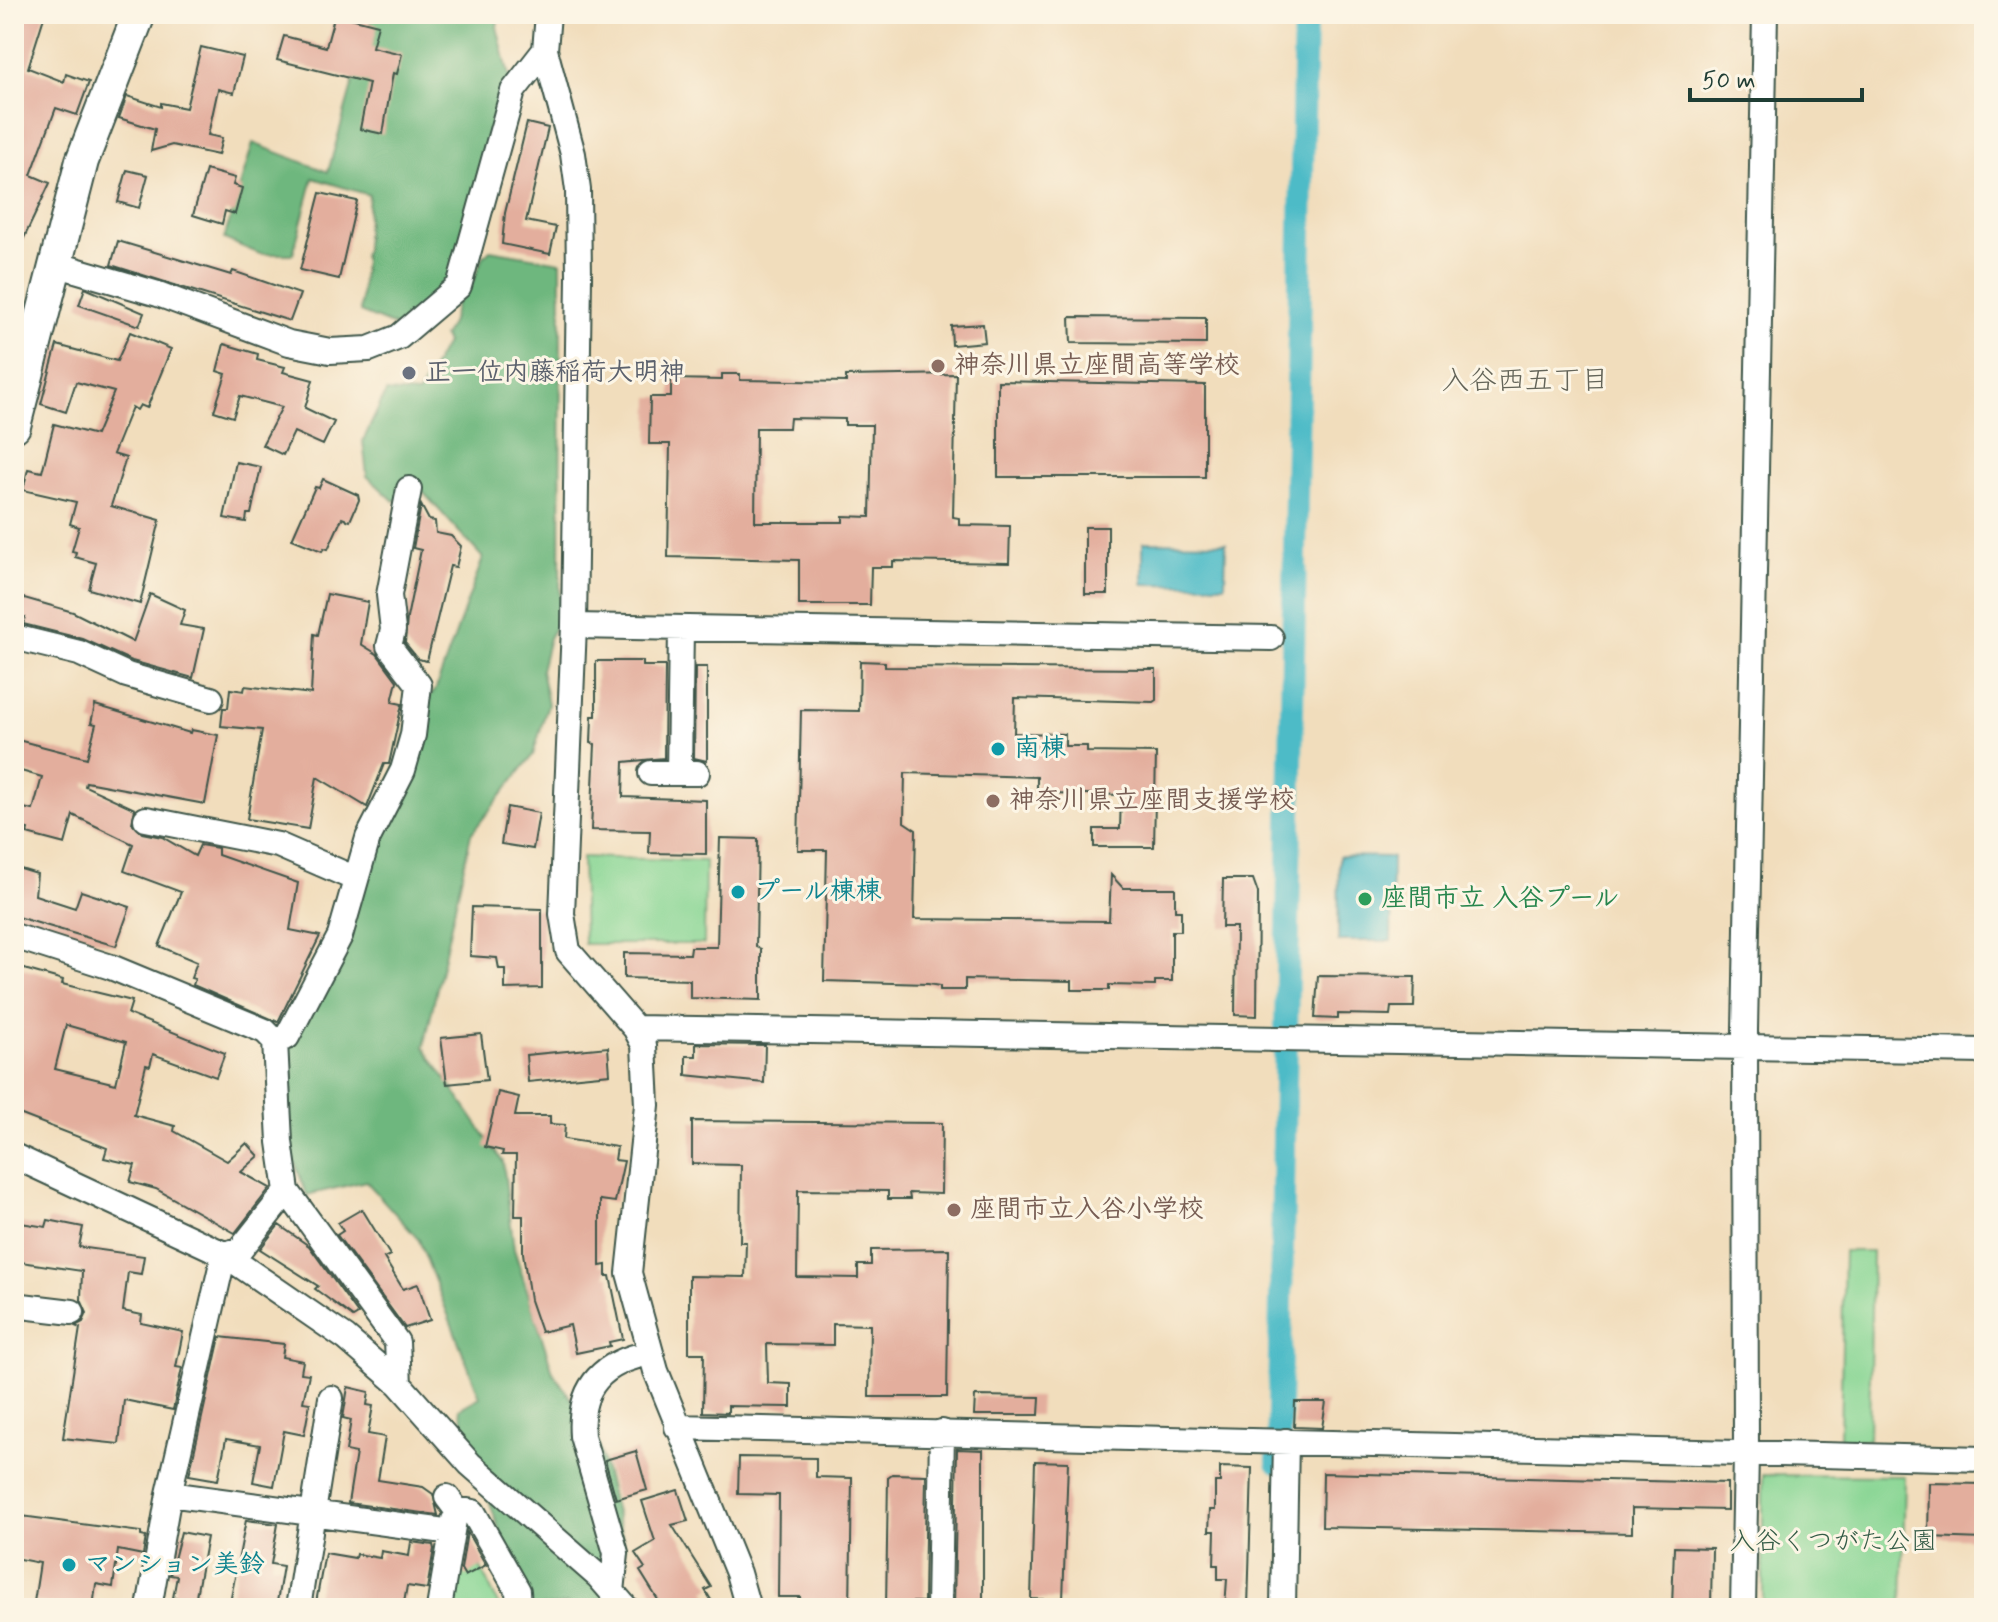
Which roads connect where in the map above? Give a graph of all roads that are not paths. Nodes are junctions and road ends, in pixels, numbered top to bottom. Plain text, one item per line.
1 (139, 14) edge
2 (548, 14) edge
3 (1765, 14) edge
4 (545, 50) junction
5 (55, 264) junction
6 (14, 426) edge
7 (409, 489) dead end
8 (574, 626) junction
9 (681, 628) junction
10 (14, 637) edge
11 (1271, 638) dead end
12 (211, 699) dead end
13 (651, 773) dead end
14 (146, 819) dead end
15 (356, 879) junction
16 (14, 936) edge
17 (635, 1028) junction
18 (275, 1041) junction
19 (1745, 1047) junction
20 (1984, 1051) edge
21 (14, 1156) edge
22 (287, 1191) junction
23 (224, 1254) junction
24 (14, 1305) edge
25 (72, 1312) dead end
26 (650, 1353) junction
27 (399, 1384) junction
28 (331, 1398) dead end
29 (677, 1427) junction
30 (942, 1432) junction
31 (1277, 1440) junction
32 (1746, 1454) junction
33 (1984, 1459) edge
34 (169, 1494) junction
35 (452, 1513) junction
36 (314, 1515) junction
37 (619, 1600) edge
38 (149, 1608) edge
39 (298, 1608) edge
40 (439, 1608) edge
41 (519, 1608) edge
42 (748, 1608) edge
43 (939, 1608) edge
44 (1283, 1608) edge
45 (1743, 1608) edge

1 - 5 main road
2 - 4 street
3 - 19 street
4 - 5 street
4 - 8 street
5 - 6 main road
7 - 15 street
8 - 9 street
8 - 17 street
9 - 11 street
9 - 13 street
10 - 12 street
14 - 15 street
15 - 18 street
16 - 18 street
17 - 19 street
17 - 26 street
18 - 22 street
19 - 20 street
19 - 32 street
21 - 23 street
22 - 23 street
22 - 27 street
23 - 27 street
23 - 34 street
24 - 25 street
26 - 29 street
26 - 37 street
27 - 37 street
28 - 36 street
29 - 30 street
29 - 42 street
30 - 31 street
30 - 43 street
31 - 32 street
31 - 44 street
32 - 33 street
32 - 45 street
34 - 36 street
34 - 38 street
35 - 36 street
35 - 40 street
35 - 41 street
36 - 39 street

